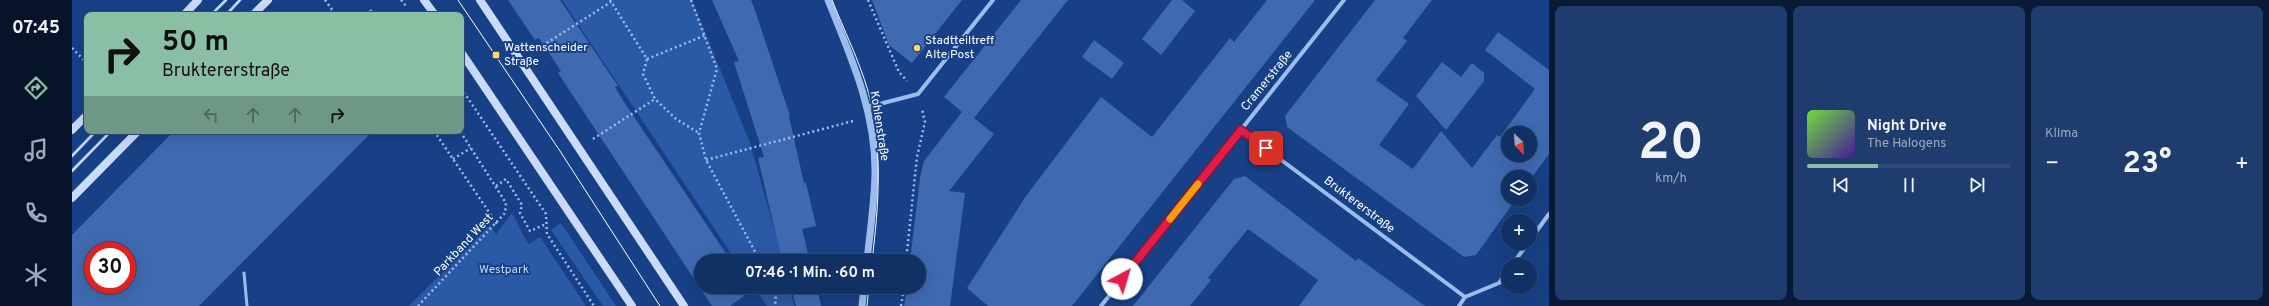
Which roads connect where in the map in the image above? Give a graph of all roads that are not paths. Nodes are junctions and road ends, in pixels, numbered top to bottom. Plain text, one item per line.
1 (198, 0) edge
2 (226, 0) edge
3 (240, 0) edge
4 (268, 0) edge
5 (424, 0) edge
6 (480, 0) edge
7 (828, 0) edge
8 (993, 0) edge
9 (1344, 0) edge
10 (187, 12) edge
11 (214, 12) edge
12 (229, 12) edge
13 (256, 12) edge
14 (433, 12) edge
15 (464, 56) edge
16 (868, 107) junction
17 (84, 118) edge
18 (72, 130) edge
19 (1241, 130) junction
20 (93, 134) edge
21 (109, 134) edge
22 (135, 134) edge
23 (72, 156) edge
24 (72, 171) edge
25 (72, 198) edge
26 (1549, 214) edge
27 (1537, 230) edge
28 (867, 254) edge
29 (244, 273) dead end
30 (1501, 280) edge
31 (863, 294) edge
32 (1465, 297) junction
33 (247, 306) edge
34 (632, 306) edge
35 (684, 306) edge
36 (862, 306) edge
37 (1101, 306) edge
38 (1459, 306) edge

1 - 10 main road
2 - 11 lane
3 - 12 lane
4 - 13 main road
5 - 14 main road
6 - 35 main road
7 - 16 street, Kohlenstraße
8 - 16 street
9 - 19 street, Cramerstraße
15 - 34 main road
16 - 28 street, Kohlenstraße
17 - 18 main road
19 - 32 street, Bruktererstraße
19 - 37 street, Cramerstraße
20 - 23 lane
21 - 24 lane
22 - 25 main road
26 - 27 street
29 - 33 lane
30 - 32 street
31 - 36 street
32 - 38 street

